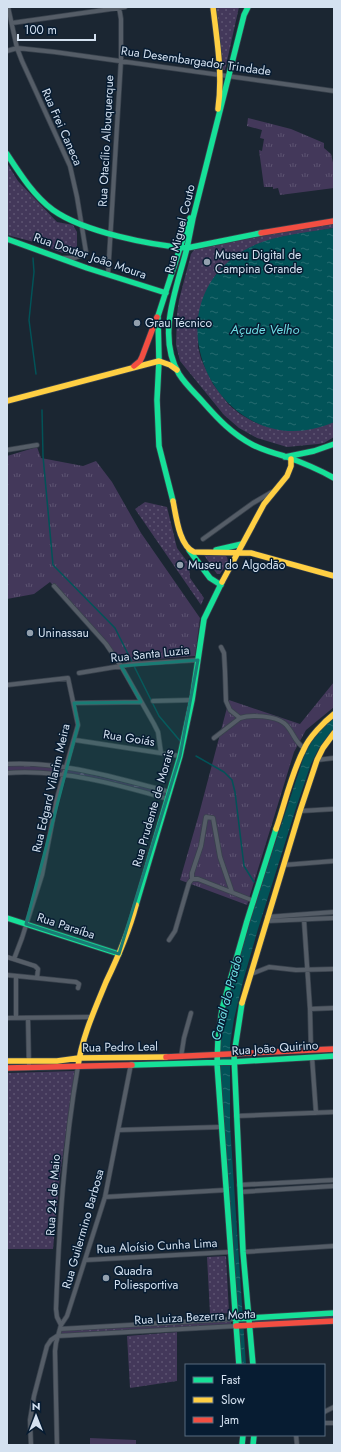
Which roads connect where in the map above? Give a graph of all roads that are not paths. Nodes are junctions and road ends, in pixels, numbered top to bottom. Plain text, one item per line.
1 (8, 7) edge
2 (119, 7) edge
3 (125, 7) edge
4 (213, 7) edge
5 (248, 7) edge
6 (12, 23) junction
7 (17, 48) junction
8 (7, 51) edge
9 (121, 60) junction
10 (220, 75) junction
11 (228, 77) junction
12 (334, 91) edge
13 (7, 154) edge
14 (334, 221) edge
15 (82, 224) junction
16 (111, 234) junction
17 (7, 239) edge
18 (180, 248) junction
19 (187, 248) junction
20 (58, 257) junction
21 (108, 274) junction
22 (166, 293) junction
23 (158, 316) junction
24 (159, 361) junction
25 (132, 367) junction
26 (178, 371) junction
27 (7, 401) edge
28 (37, 444) dead end
29 (334, 444) edge
30 (7, 450) edge
31 (285, 457) junction
32 (291, 459) junction
33 (334, 478) edge
34 (273, 492) junction
35 (203, 539) dead end
36 (242, 544) junction
37 (189, 550) junction
38 (209, 552) junction
39 (237, 553) junction
40 (334, 576) edge
41 (221, 585) junction
42 (54, 586) dead end
43 (222, 647) dead end
44 (198, 660) junction
45 (120, 666) junction
46 (79, 673) dead end
47 (7, 685) edge
48 (192, 700) junction
49 (153, 701) dead end
50 (141, 702) junction
51 (74, 703) junction
52 (334, 714) edge
53 (240, 718) junction
54 (334, 733) edge
55 (214, 738) dead end
56 (75, 740) junction
57 (304, 748) junction
58 (161, 753) junction
59 (180, 756) junction
60 (334, 758) edge
61 (317, 760) junction
62 (7, 764) edge
63 (67, 767) junction
64 (7, 773) edge
65 (64, 775) junction
66 (170, 792) junction
67 (168, 799) junction
68 (334, 809) edge
69 (300, 811) junction
70 (334, 861) edge
71 (284, 865) junction
72 (192, 880) junction
73 (232, 892) junction
74 (254, 901) junction
75 (334, 912) edge
76 (7, 918) edge
77 (334, 918) edge
78 (267, 919) junction
79 (304, 920) junction
80 (26, 924) junction
81 (169, 940) dead end
82 (119, 954) junction
83 (7, 957) edge
84 (14, 959) junction
85 (334, 969) edge
86 (307, 970) junction
87 (251, 974) junction
88 (7, 975) edge
89 (16, 977) junction
90 (37, 978) junction
91 (78, 988) dead end
92 (334, 1008) edge
93 (310, 1009) junction
94 (191, 1013) dead end
95 (91, 1017) junction
96 (7, 1018) edge
97 (16, 1018) junction
98 (28, 1018) junction
99 (334, 1049) edge
100 (311, 1050) junction
101 (232, 1055) junction
102 (218, 1056) junction
103 (334, 1056) edge
104 (181, 1057) junction
105 (312, 1057) junction
106 (79, 1058) junction
107 (7, 1061) edge
108 (29, 1061) junction
109 (233, 1062) junction
110 (218, 1063) junction
111 (131, 1064) junction
112 (78, 1066) junction
113 (7, 1068) edge
114 (29, 1068) junction
115 (316, 1112) junction
116 (334, 1112) edge
117 (236, 1116) junction
118 (221, 1127) junction
119 (119, 1130) junction
120 (334, 1180) edge
121 (301, 1182) junction
122 (239, 1185) junction
123 (334, 1186) edge
124 (301, 1188) junction
125 (226, 1190) junction
126 (240, 1192) junction
127 (105, 1197) junction
128 (334, 1246) edge
129 (230, 1252) junction
130 (243, 1252) junction
131 (86, 1260) junction
132 (334, 1313) edge
133 (246, 1318) junction
134 (236, 1319) junction
135 (334, 1321) edge
136 (116, 1325) junction
137 (236, 1326) junction
138 (247, 1326) junction
139 (60, 1327) junction
140 (116, 1332) junction
141 (58, 1336) junction
142 (238, 1364) edge
143 (253, 1364) edge
144 (334, 1407) edge
145 (325, 1412) edge
146 (31, 1445) edge
147 (58, 1445) edge

1 - 6 street, Rua Frei Caneca
2 - 3 street
2 - 6 street
2 - 9 street, Rua Otacílio Albuquerque
4 - 10 main road, Rua Miguel Couto
5 - 11 main road, Rua Miguel Couto
6 - 7 street, Rua Frei Caneca
7 - 8 street, Rua Desembargador Trindade
7 - 9 street, Rua Desembargador Trindade
7 - 15 street, Rua Frei Caneca
9 - 10 street, Rua Desembargador Trindade
9 - 16 street, Rua Otacílio Albuquerque
10 - 11 street, Rua Desembargador Trindade
10 - 18 main road, Rua Miguel Couto
11 - 12 street, Rua Desembargador Trindade
11 - 19 main road, Rua Miguel Couto
13 - 15 main road
14 - 19 main road
15 - 16 main road
15 - 20 street, Rua Frei Caneca
16 - 18 main road
16 - 21 street, Rua Otacílio Albuquerque
17 - 20 main road, Rua Doutor João Moura
18 - 19 main road
18 - 22 main road, Rua Miguel Couto
19 - 26 main road, Rua Miguel Couto
20 - 21 main road, Rua Doutor João Moura
21 - 22 main road, Rua Doutor João Moura
22 - 23 main road, Rua Miguel Couto
23 - 24 main road, Rua Miguel Couto
23 - 25 main road
24 - 25 main road
24 - 26 main road
24 - 37 main road, Rua Miguel Couto
25 - 27 main road
26 - 31 main road, Rua Miguel Couto
28 - 30 street
29 - 31 main road
31 - 32 main road, Rua Miguel Couto
32 - 33 main road, Rua Miguel Couto
32 - 34 main road, Rua Prudente de Morais
34 - 35 street
34 - 36 main road, Rua Prudente de Morais
36 - 38 main road
36 - 39 main road, Rua Prudente de Morais
37 - 38 main road
37 - 41 main road, Rua Miguel Couto
38 - 39 main road
39 - 40 main road
39 - 41 main road, Rua Prudente de Morais
41 - 44 main road, Rua Prudente de Morais
42 - 45 street
43 - 53 street
44 - 45 street, Rua Santa Luzia
44 - 48 main road, Rua Prudente de Morais
45 - 46 street, Rua Santa Luzia
45 - 50 street
47 - 51 street, Rua Edgard Vilarim Meira
48 - 49 street
48 - 59 main road, Rua Prudente de Morais
50 - 51 street
50 - 58 street
51 - 56 street, Rua Edgard Vilarim Meira
52 - 57 main road
53 - 55 street
53 - 57 street
54 - 61 main road
56 - 58 street, Rua Goiás
56 - 63 street, Rua Edgard Vilarim Meira
57 - 74 main road
58 - 59 street, Rua Goiás
59 - 66 main road, Rua Prudente de Morais
60 - 61 street
61 - 69 main road
62 - 63 street
63 - 65 street, Rua Edgard Vilarim Meira
63 - 66 street
64 - 65 street
65 - 67 street
65 - 80 street, Rua Edgard Vilarim Meira
66 - 67 main road, Rua Prudente de Morais
67 - 82 main road, Rua Prudente de Morais
68 - 69 street
69 - 71 main road
70 - 71 street
71 - 78 main road
72 - 73 street
72 - 73 street
72 - 81 street
73 - 74 street
74 - 102 main road
75 - 78 street
76 - 80 main road, Rua Paraíba
77 - 79 street
78 - 79 street
78 - 87 main road
79 - 86 street
80 - 82 main road, Rua Paraíba
80 - 84 street, Rua Edgard Vilarim Meira
82 - 95 main road, Rua Prudente de Morais
83 - 84 street
84 - 90 street
85 - 86 street
86 - 87 street
86 - 93 street
87 - 101 main road
88 - 89 street
89 - 90 street
89 - 97 street
90 - 91 street
92 - 93 street
93 - 100 street
94 - 104 street
95 - 98 street
95 - 106 main road, Rua Prudente de Morais
96 - 97 street
97 - 98 street
98 - 108 street
99 - 100 main road, Rua João Quirino
100 - 101 main road, Rua João Quirino
101 - 102 main road, Rua Pedro Leal
101 - 109 main road
102 - 104 main road, Rua Pedro Leal
102 - 110 main road
103 - 105 main road, Rua João Quirino
104 - 106 main road, Rua Pedro Leal
105 - 109 main road, Rua João Quirino
105 - 115 street
106 - 108 main road, Rua Pedro Leal
106 - 112 main road, Rua Prudente de Morais
107 - 108 main road, Rua Pedro Leal
108 - 114 street
109 - 110 main road, Rua João Quirino
109 - 117 main road
110 - 111 main road, Rua Pedro Leal
110 - 118 main road
111 - 112 main road, Rua Pedro Leal
111 - 119 street, Rua Guilermino Barbosa
112 - 114 main road, Rua Pedro Leal
112 - 139 street, Rua 24 de Maio
113 - 114 main road, Rua Pedro Leal
115 - 116 street
115 - 117 street
117 - 122 main road
118 - 119 street
118 - 125 main road
119 - 127 street, Rua Guilermino Barbosa
120 - 121 street
121 - 122 street
121 - 124 street
122 - 126 main road
123 - 124 street
124 - 126 street
125 - 127 street
125 - 129 main road
126 - 130 main road
127 - 131 street, Rua Guilermino Barbosa
128 - 130 street
129 - 131 street, Rua Aloísio Cunha Lima
129 - 134 main road
130 - 133 main road
131 - 139 street, Rua Guilermino Barbosa
132 - 133 main road, Rua Luiza Bezerra Motta
133 - 134 main road, Rua Luiza Bezerra Motta
133 - 138 main road
134 - 136 street, Rua Luiza Bezerra Motta
134 - 137 main road
135 - 138 main road, Rua Luiza Bezerra Motta
136 - 139 street, Rua Luiza Bezerra Motta
136 - 140 street
137 - 138 main road, Rua Luiza Bezerra Motta
137 - 140 street, Rua Luiza Bezerra Motta
137 - 142 main road
138 - 143 main road
139 - 141 street, Rua Guilermino Barbosa
140 - 141 street, Rua Luiza Bezerra Motta
141 - 146 street
141 - 147 street
144 - 145 street

